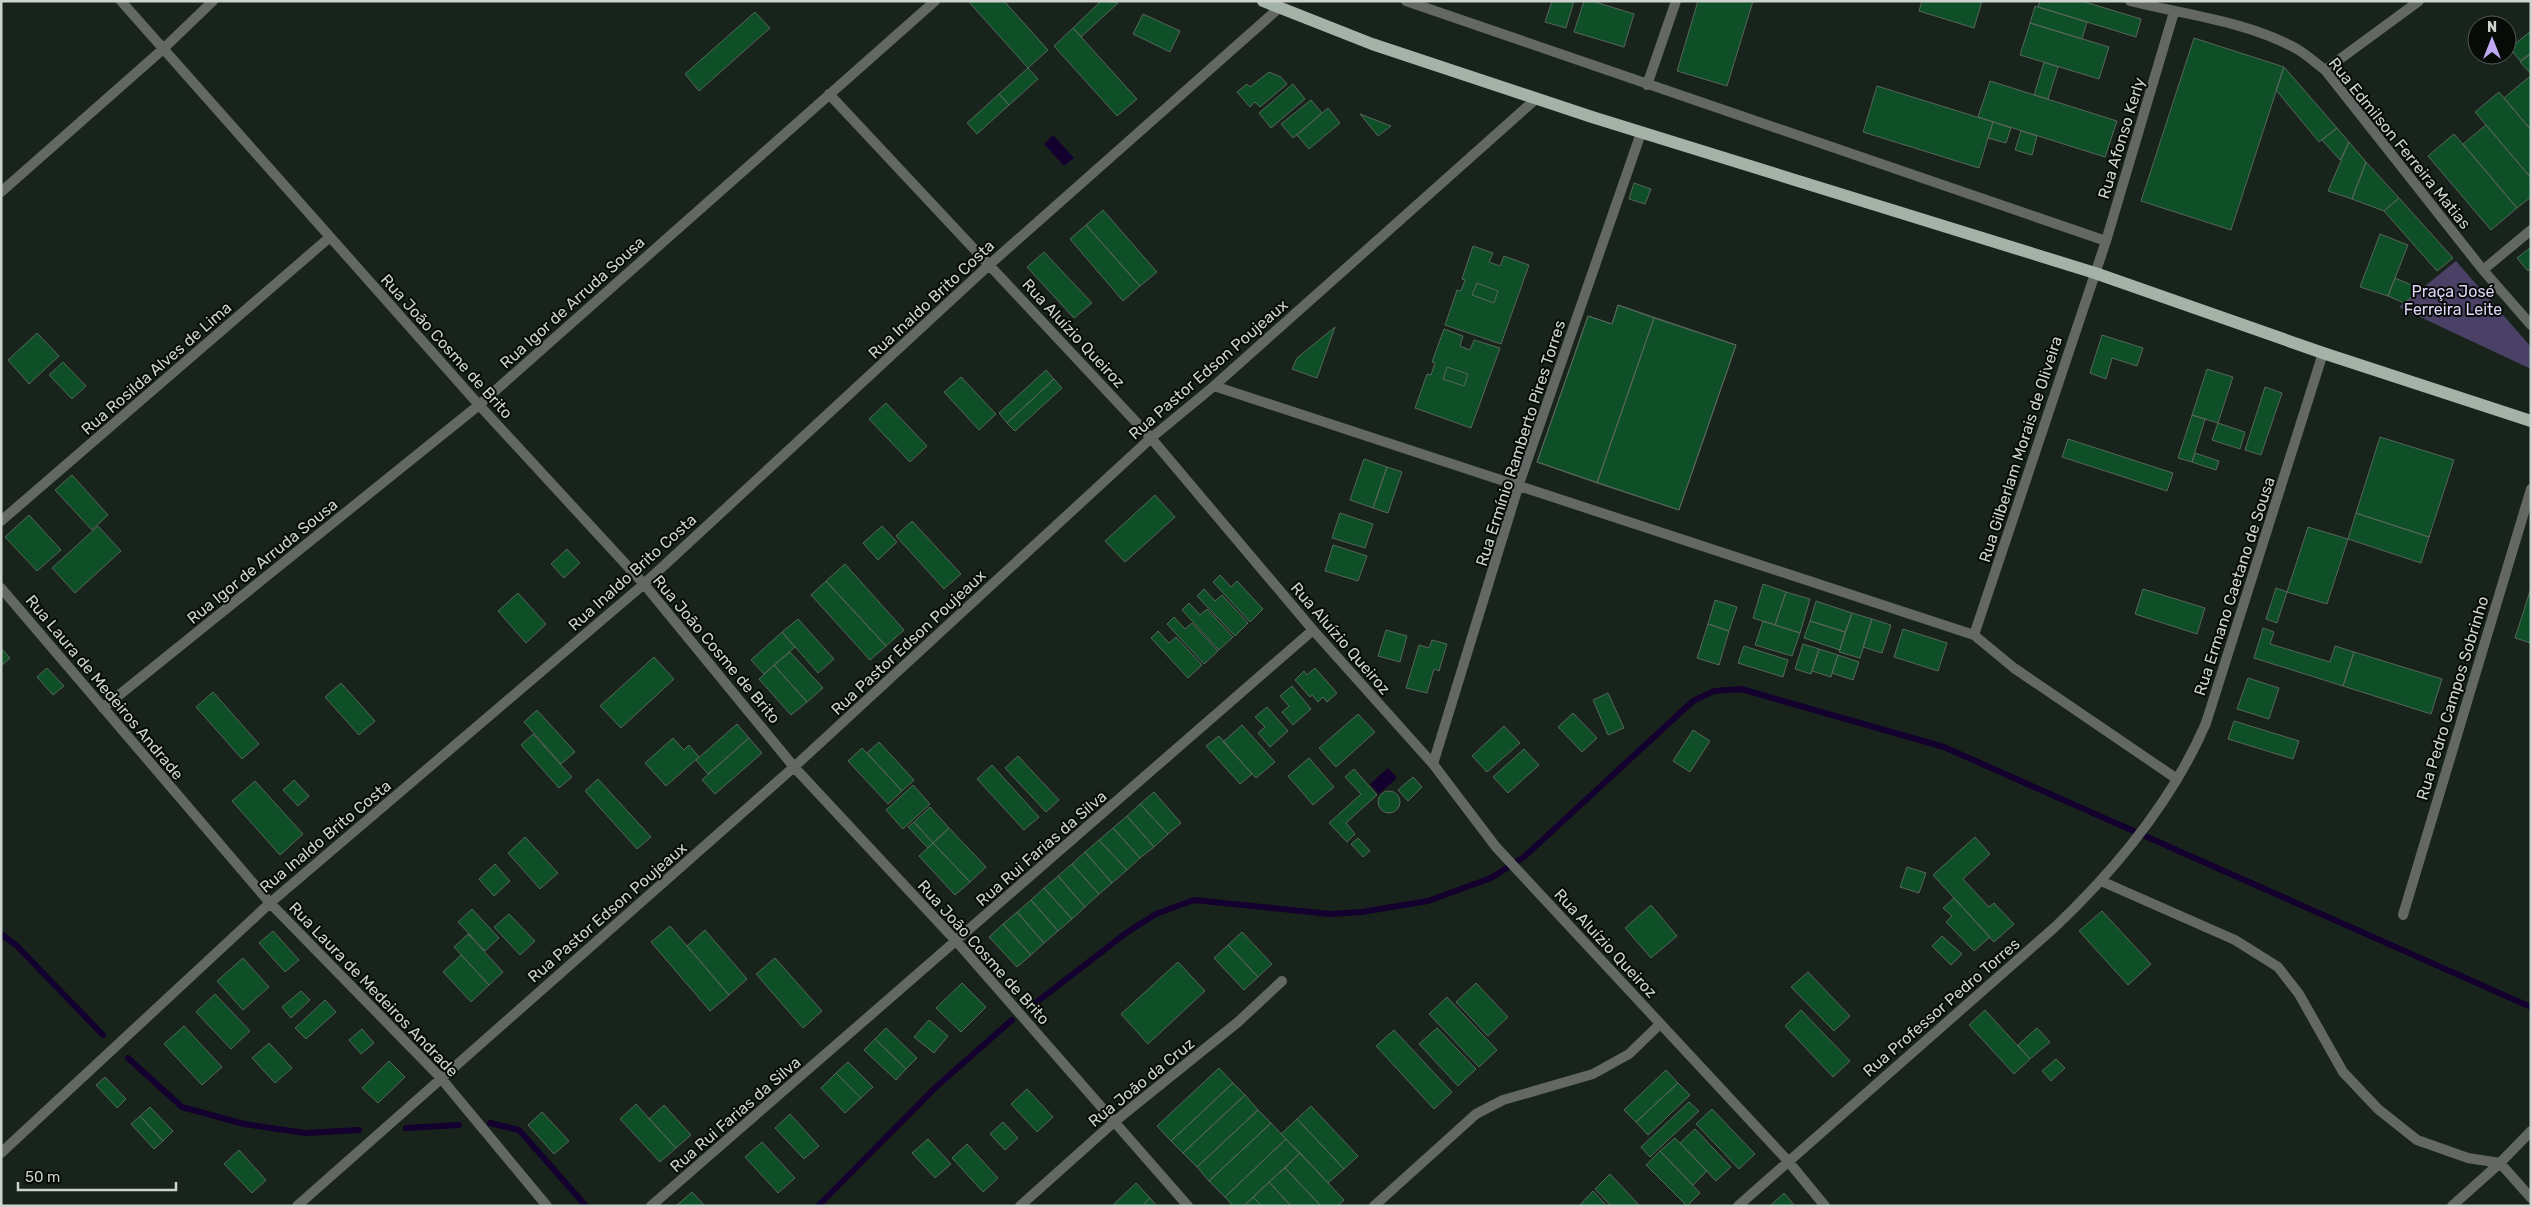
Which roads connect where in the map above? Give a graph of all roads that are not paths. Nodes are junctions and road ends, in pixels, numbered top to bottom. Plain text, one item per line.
1 (121, 1) edge
2 (213, 1) edge
3 (936, 1) edge
4 (1263, 1) edge
5 (1406, 1) edge
6 (1676, 1) edge
7 (2130, 1) edge
8 (2419, 1) edge
9 (1279, 8) junction
10 (2174, 12) junction
11 (162, 50) junction
12 (2325, 70) junction
13 (1647, 85) junction
14 (829, 94) junction
15 (1537, 98) junction
16 (1641, 133) junction
17 (1, 192) edge
18 (2531, 230) edge
19 (330, 236) junction
20 (2106, 241) junction
21 (989, 265) junction
22 (2483, 270) junction
23 (2095, 273) junction
24 (2531, 325) edge
25 (2323, 353) junction
26 (1214, 386) junction
27 (479, 405) junction
28 (2531, 421) edge
29 (1151, 438) junction
30 (1519, 484) junction
31 (2531, 489) edge
32 (1, 521) edge
33 (644, 584) junction
34 (1, 588) edge
35 (1313, 630) junction
36 (1974, 635) junction
37 (102, 708) junction
38 (1432, 764) junction
39 (794, 767) junction
40 (2177, 780) junction
41 (2151, 818) joint
42 (2101, 881) junction
43 (270, 903) junction
44 (2403, 915) dead end
45 (957, 942) junction
46 (1282, 981) dead end
47 (1660, 1024) junction
48 (440, 1077) junction
49 (1114, 1122) junction
50 (2531, 1131) edge
51 (1, 1153) edge
52 (1788, 1161) junction
53 (2500, 1163) junction
54 (2531, 1198) edge
55 (297, 1206) edge
56 (547, 1206) edge
57 (651, 1206) edge
58 (1020, 1206) edge
59 (1188, 1206) edge
60 (1374, 1206) edge
61 (1738, 1206) edge
62 (1825, 1206) edge
63 (2452, 1206) edge

1 - 11 street, Rua João Cosme de Brito
2 - 11 street
3 - 14 street, Rua Igor de Arruda Sousa
4 - 9 main road
5 - 13 street
6 - 13 street
7 - 10 street, Rua Edmilson Ferreira Matias
8 - 12 street
9 - 15 main road
9 - 21 street, Rua Inaldo Brito Costa
10 - 12 street, Rua Edmilson Ferreira Matias
10 - 20 street, Rua Afonso Kerly
11 - 17 street
11 - 19 street, Rua João Cosme de Brito
12 - 22 street, Rua Edmilson Ferreira Matias
13 - 20 street
14 - 21 street, Rua Aluízio Queiroz
14 - 27 street, Rua Igor de Arruda Sousa
15 - 16 main road
15 - 26 street, Rua Pastor Edson Poujeaux
16 - 23 main road
16 - 30 street, Rua Ermínio Ramberto Pires Torres
18 - 22 street
19 - 27 street, Rua João Cosme de Brito
19 - 32 street, Rua Rosilda Alves de Lima
20 - 23 street, Rua Afonso Kerly
21 - 29 street, Rua Aluízio Queiroz
21 - 33 street, Rua Inaldo Brito Costa
22 - 24 street, Rua Edmilson Ferreira Matias
23 - 25 main road
23 - 36 street, Rua Gilberlam Morais de Oliveira
25 - 28 main road
25 - 40 street, Rua Ermano Caetano de Sousa
26 - 29 street, Rua Pastor Edson Poujeaux
26 - 30 street
27 - 33 street, Rua João Cosme de Brito
27 - 37 street, Rua Igor de Arruda Sousa
29 - 35 street, Rua Aluízio Queiroz
29 - 39 street, Rua Pastor Edson Poujeaux
30 - 36 street
30 - 38 street, Rua Ermínio Ramberto Pires Torres
31 - 44 street, Rua Pedro Campos Sobrinho
33 - 39 street, Rua João Cosme de Brito
33 - 43 street, Rua Inaldo Brito Costa
34 - 37 street, Rua Laura de Medeiros Andrade
35 - 38 street, Rua Aluízio Queiroz
35 - 45 street, Rua Rui Farias da Silva
36 - 40 street
37 - 43 street, Rua Laura de Medeiros Andrade
38 - 47 street, Rua Aluízio Queiroz
39 - 45 street, Rua João Cosme de Brito
39 - 48 street, Rua Pastor Edson Poujeaux
40 - 41 street, Rua Ermano Caetano de Sousa
41 - 42 street, Rua Professor Pedro Torres
42 - 52 street, Rua Professor Pedro Torres
42 - 53 street
43 - 48 street, Rua Laura de Medeiros Andrade
43 - 51 street, Rua Inaldo Brito Costa
45 - 49 street, Rua João Cosme de Brito
45 - 57 street, Rua Rui Farias da Silva
46 - 49 street, Rua João da Cruz
47 - 52 street, Rua Aluízio Queiroz
47 - 60 street
48 - 55 street, Rua Pastor Edson Poujeaux
48 - 56 street, Rua Laura de Medeiros Andrade
49 - 58 street, Rua João da Cruz
49 - 59 street, Rua João Cosme de Brito
50 - 53 street
52 - 61 street, Rua Professor Pedro Torres
52 - 62 street, Rua Aluízio Queiroz
53 - 54 street
53 - 63 street

